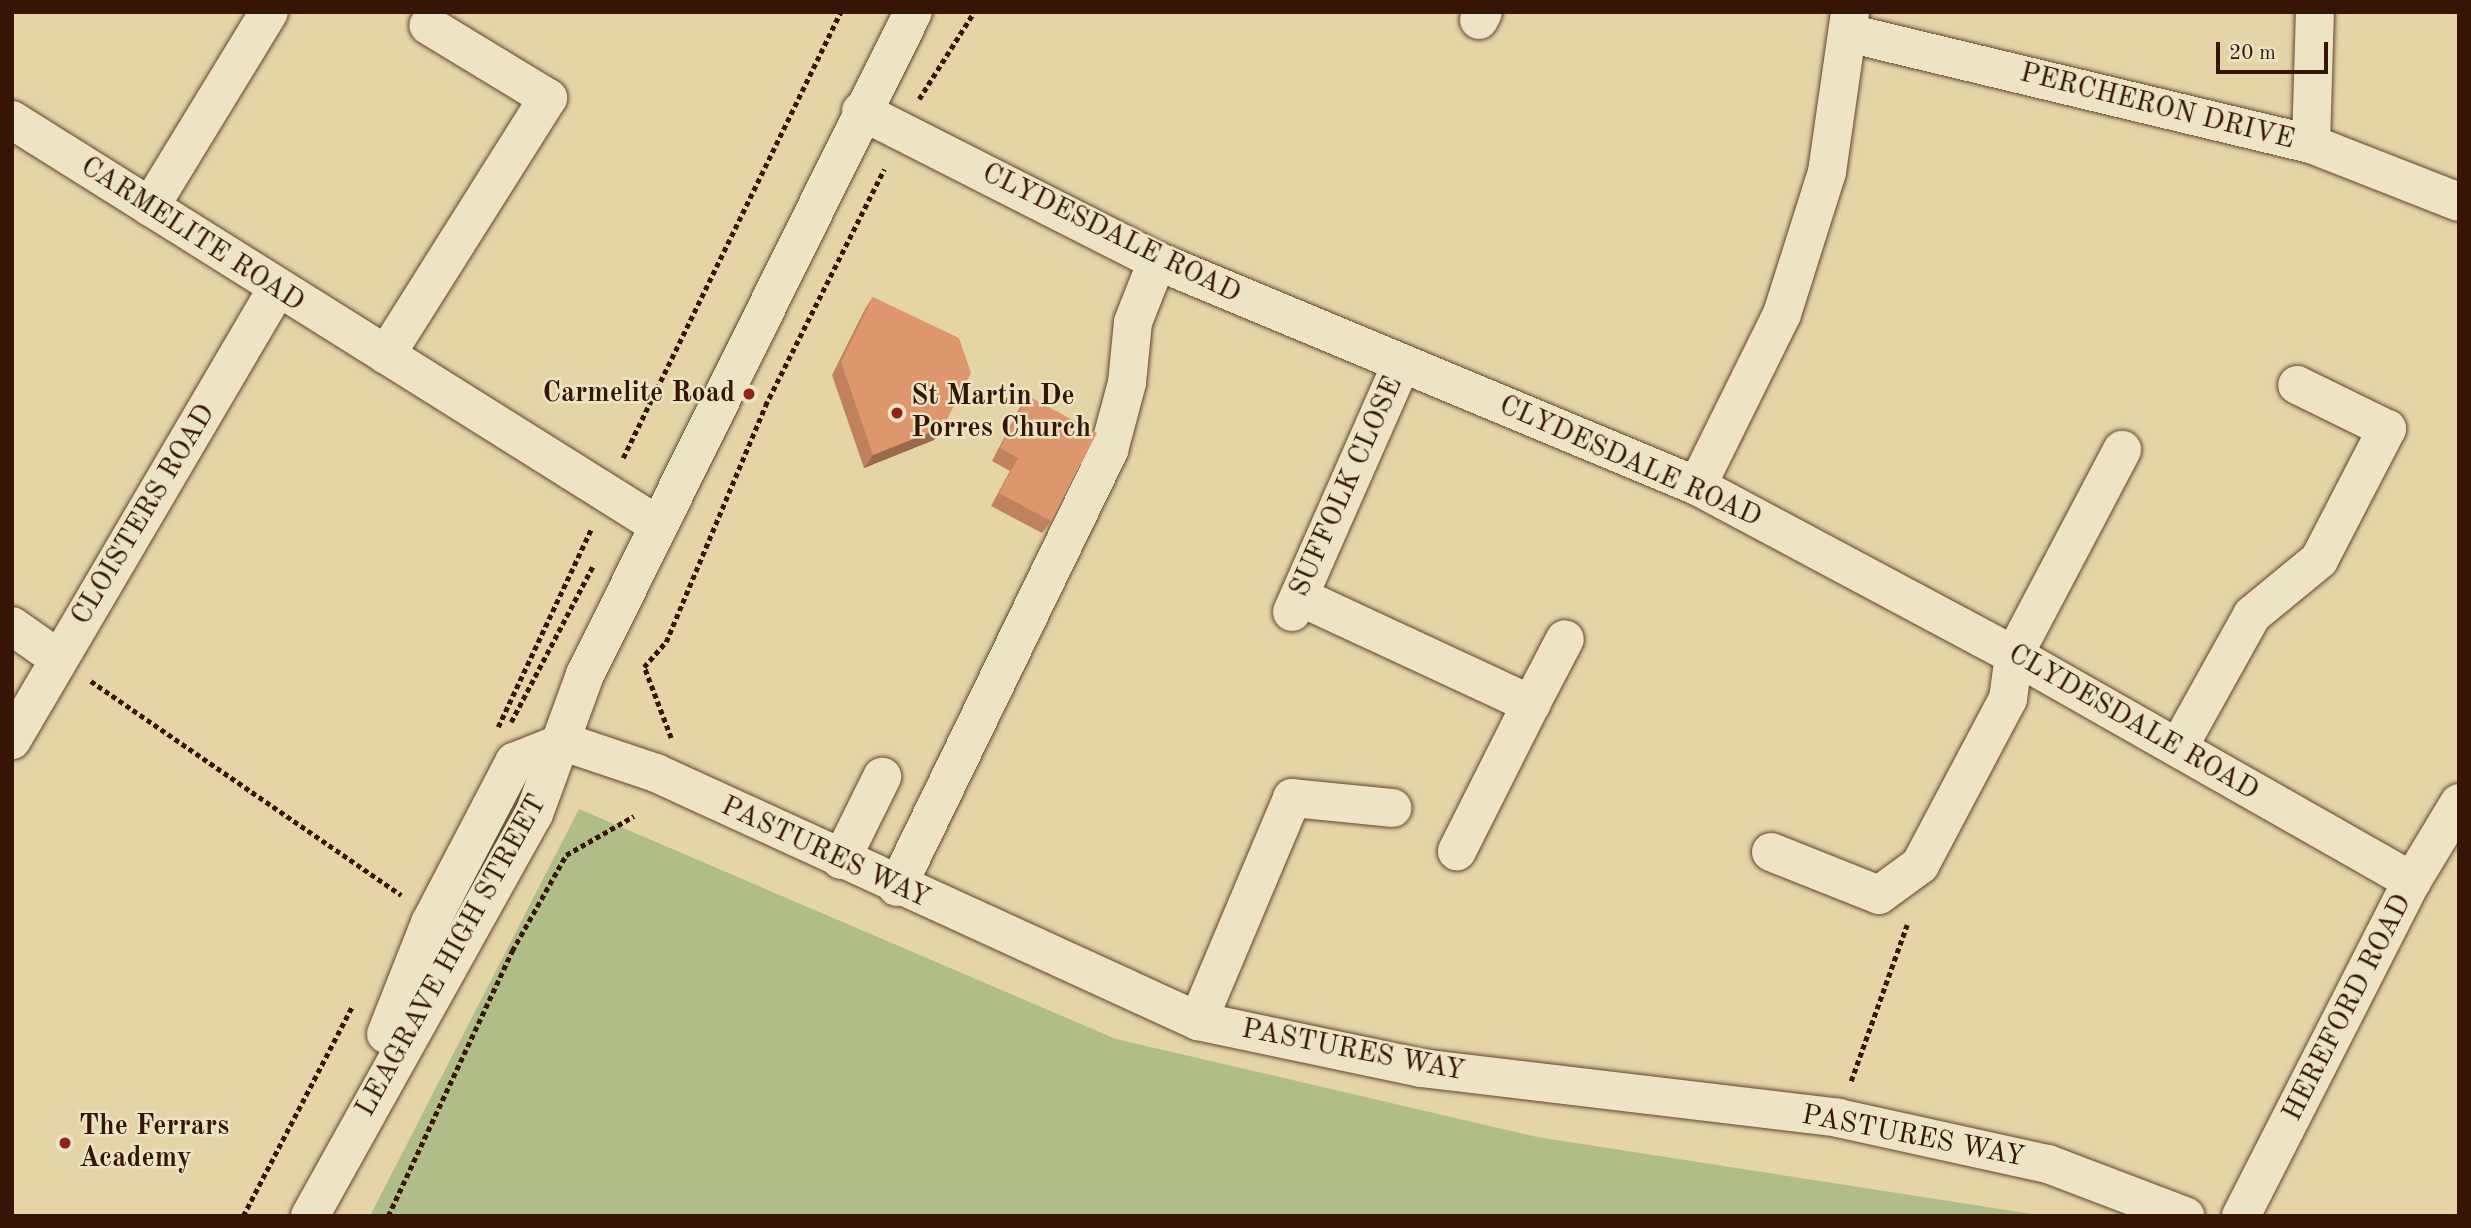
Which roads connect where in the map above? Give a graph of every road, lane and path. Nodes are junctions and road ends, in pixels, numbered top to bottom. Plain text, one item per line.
1 (269, 12) edge
2 (841, 12) edge
3 (913, 12) edge
4 (974, 12) edge
5 (2315, 12) edge
6 (1849, 22) edge
7 (428, 25) dead end
8 (916, 102) dead end
9 (861, 111) junction
10 (12, 120) edge
11 (2311, 144) junction
12 (884, 169) dead end
13 (2459, 202) edge
14 (149, 207) junction
15 (1157, 261) junction
16 (276, 290) junction
17 (386, 355) junction
18 (1402, 363) junction
19 (2297, 385) dead end
20 (2122, 450) dead end
21 (620, 465) dead end
22 (1697, 486) junction
23 (658, 525) junction
24 (12, 626) edge
25 (1565, 639) dead end
26 (2014, 655) junction
27 (58, 659) junction
28 (1531, 704) junction
29 (12, 740) edge
30 (564, 742) junction
31 (672, 742) dead end
32 (2178, 748) junction
33 (883, 777) dead end
34 (2459, 803) edge
35 (1393, 808) dead end
36 (634, 816) dead end
37 (1457, 851) dead end
38 (1771, 852) dead end
39 (841, 860) junction
40 (1920, 865) junction
41 (2412, 881) junction
42 (897, 887) junction
43 (408, 900) dead end
44 (1198, 1021) junction
45 (1838, 1118) junction
46 (310, 1216) edge
47 (388, 1216) edge
48 (2185, 1216) edge
49 (2242, 1216) edge

1 - 14 street
2 - 21 path
3 - 9 street, LEAGRAVE HIGH STREET
4 - 8 path
5 - 11 street
6 - 11 street, PERCHERON DRIVE
6 - 22 street
7 - 17 street
9 - 15 street, CLYDESDALE ROAD
9 - 23 street, LEAGRAVE HIGH STREET
10 - 14 street, CARMELITE ROAD
11 - 13 street, PERCHERON DRIVE
12 - 31 path
14 - 16 street, CARMELITE ROAD
15 - 18 street, CLYDESDALE ROAD
15 - 42 street
16 - 17 street, CARMELITE ROAD
16 - 27 street, CLOISTERS ROAD
17 - 23 street, CARMELITE ROAD
18 - 22 street, CLYDESDALE ROAD
18 - 28 street, SUFFOLK CLOSE
19 - 32 street
20 - 26 street
22 - 26 street, CLYDESDALE ROAD
23 - 30 street, LEAGRAVE HIGH STREET
24 - 27 street
25 - 28 street
26 - 32 street, CLYDESDALE ROAD
26 - 40 street
27 - 29 street, CLOISTERS ROAD
27 - 43 path
28 - 37 street
30 - 39 street, PASTURES WAY
30 - 46 street, LEAGRAVE HIGH STREET
32 - 41 street, CLYDESDALE ROAD
33 - 39 street
34 - 41 street, HEREFORD ROAD
35 - 44 street
36 - 47 path
38 - 40 street
39 - 42 street, PASTURES WAY
40 - 45 path
41 - 49 street, HEREFORD ROAD
42 - 44 street, PASTURES WAY
44 - 45 street, PASTURES WAY
45 - 48 street, PASTURES WAY

